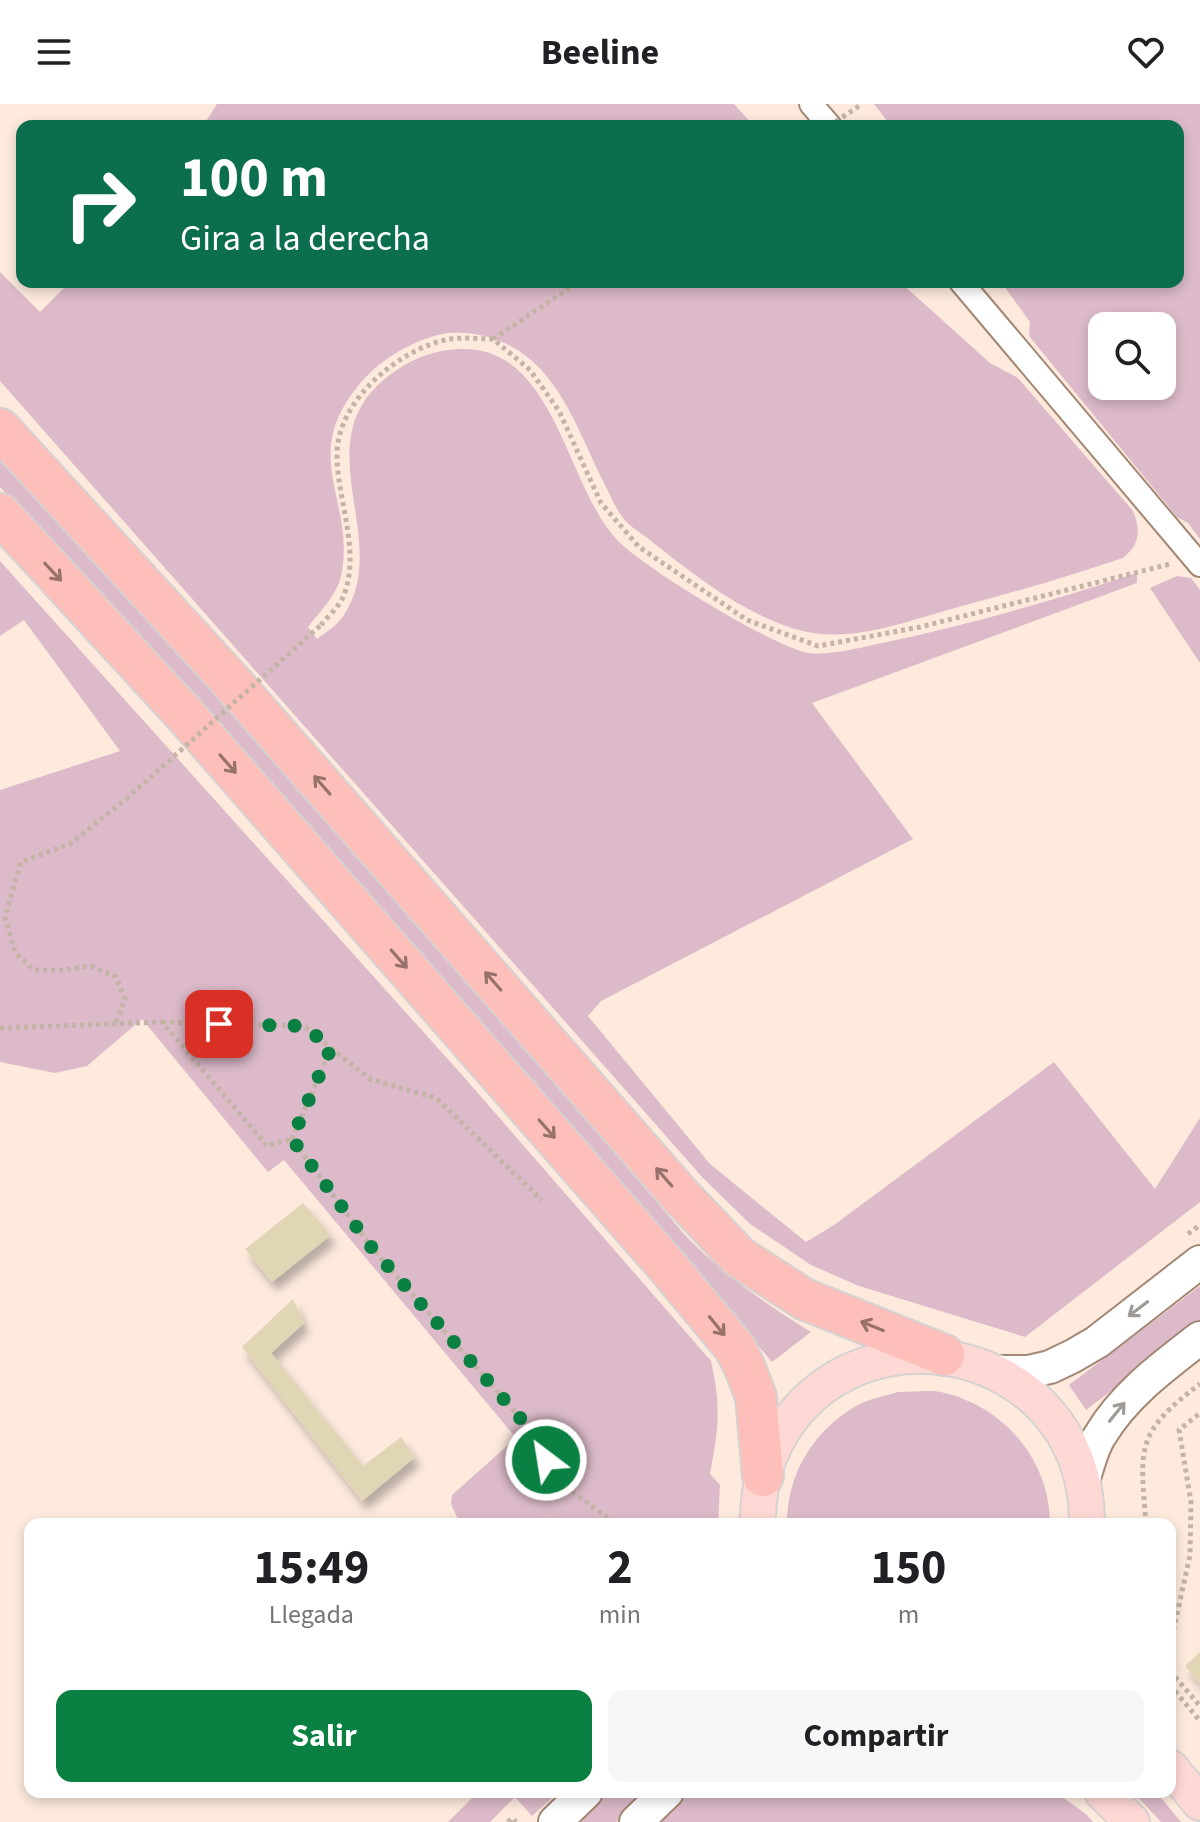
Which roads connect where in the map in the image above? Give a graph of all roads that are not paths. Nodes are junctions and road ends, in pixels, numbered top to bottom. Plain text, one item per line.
1 (811, 104) edge
2 (825, 120) edge
3 (966, 288) edge
4 (0, 429) edge
5 (0, 514) edge
6 (1197, 562) edge
7 (1200, 1262) edge
8 (1200, 1338) edge
9 (944, 1355) junction
10 (997, 1372) junction
11 (763, 1476) junction
12 (1083, 1481) junction
13 (758, 1518) edge
14 (1086, 1518) edge
15 (1176, 1774) edge
16 (580, 1798) edge
17 (661, 1798) edge
18 (1108, 1798) edge
19 (1200, 1803) edge
20 (555, 1822) edge
21 (636, 1822) edge
22 (1132, 1822) edge

1 - 2 street
3 - 6 street
9 -> 4 highway
5 -> 11 highway
7 -> 10 main road
12 -> 8 main road
9 - 10 main road
9 - 11 main road
10 - 12 main road
11 - 13 main road
12 - 14 main road
15 - 19 main road
16 - 20 main road
17 - 21 main road
18 - 22 main road

